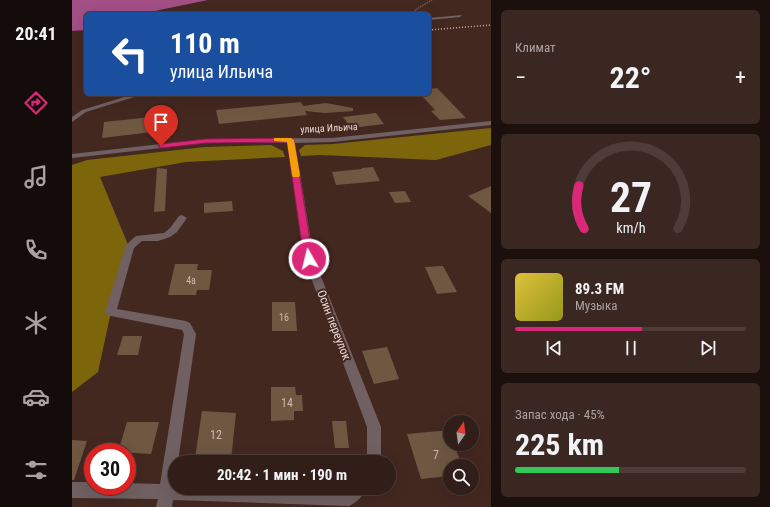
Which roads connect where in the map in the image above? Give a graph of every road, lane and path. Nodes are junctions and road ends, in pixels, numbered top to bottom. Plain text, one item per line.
1 (432, 0) edge
2 (416, 12) edge
3 (460, 16) dead end
4 (431, 19) edge
5 (134, 96) edge
6 (72, 120) edge
7 (491, 123) edge
8 (291, 140) junction
9 (72, 156) edge
10 (182, 218) dead end
11 (374, 455) edge
12 (72, 490) edge
13 (352, 495) edge
14 (165, 500) edge

1 - 2 path
3 - 4 street
5 - 6 street
7 - 8 street, улица Ильича
8 - 9 street, улица Ильича
8 - 11 street, Осин переулок
10 - 14 street
12 - 14 street
13 - 14 street

